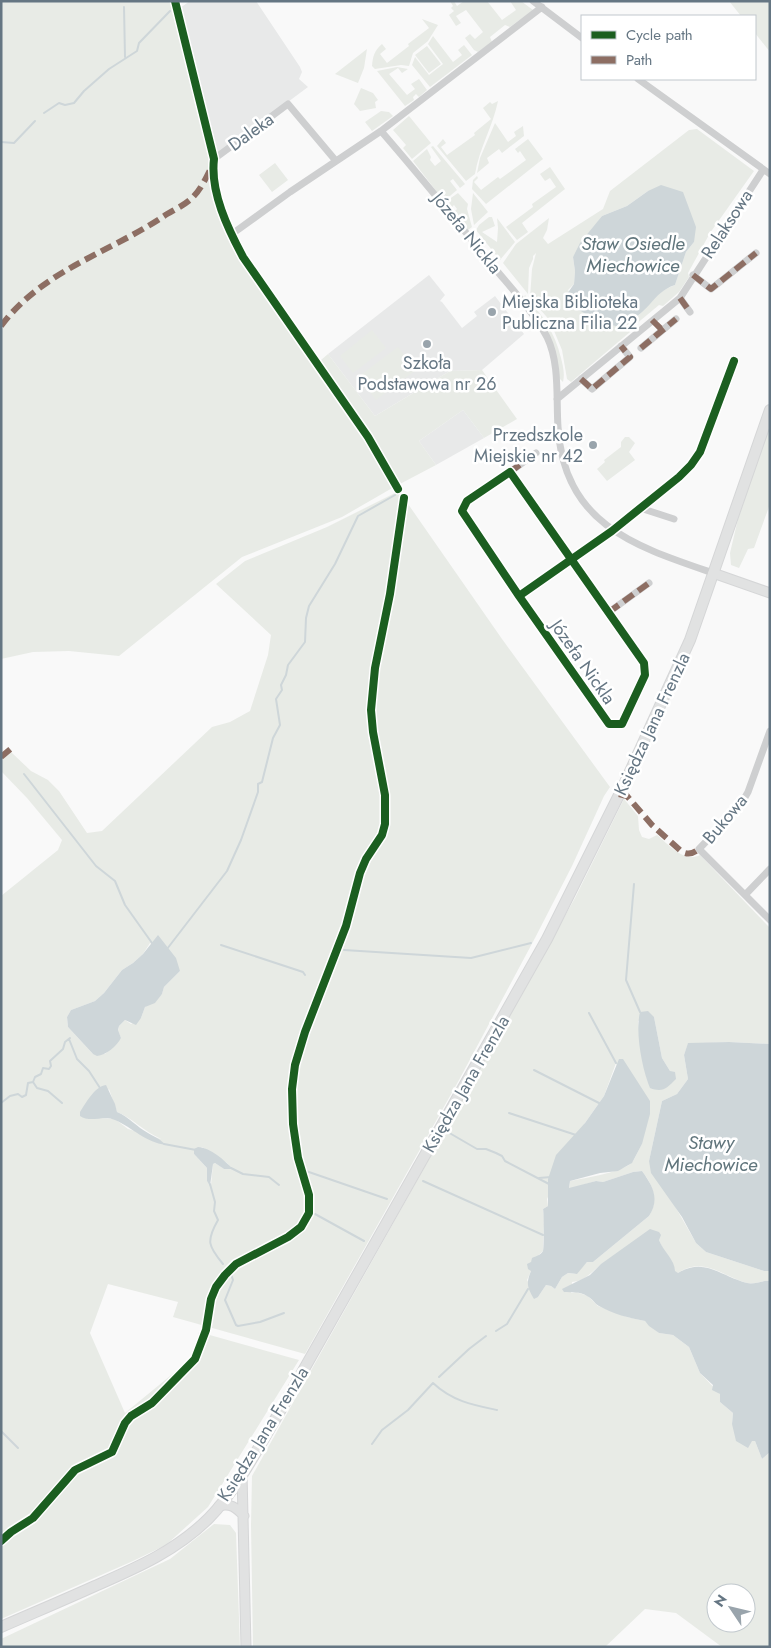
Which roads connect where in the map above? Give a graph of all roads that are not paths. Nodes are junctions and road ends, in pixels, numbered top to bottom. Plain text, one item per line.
1 (533, 1) edge
2 (542, 7) junction
3 (581, 37) edge
4 (639, 80) edge
5 (381, 131) junction
6 (214, 159) dead end
7 (336, 161) junction
8 (767, 172) edge
9 (232, 234) dead end
10 (756, 253) dead end
11 (693, 275) junction
12 (680, 298) junction
13 (690, 312) dead end
14 (676, 319) dead end
15 (652, 320) junction
16 (662, 330) junction
17 (621, 346) junction
18 (640, 348) dead end
19 (734, 361) dead end
20 (582, 379) junction
21 (558, 398) junction
22 (770, 410) edge
23 (536, 453) dead end
24 (510, 472) junction
25 (640, 508) junction
26 (674, 519) dead end
27 (612, 531) junction
28 (572, 559) junction
29 (713, 574) junction
30 (649, 583) dead end
31 (770, 593) edge
32 (518, 596) junction
33 (609, 612) junction
34 (770, 731) edge
35 (767, 749) edge
36 (770, 869) edge
37 (745, 895) junction
38 (770, 920) edge
39 (242, 1472) junction
40 (218, 1506) junction
41 (244, 1516) junction
42 (1, 1627) edge
43 (246, 1647) edge

1 - 2 street
2 - 3 street
2 - 5 street
4 - 8 street
5 - 7 street
5 - 21 street, Józefa Nickla
6 - 7 street, Daleka
7 - 9 street
8 - 11 street, Relaksowa
10 - 11 street
11 - 12 street, Relaksowa
12 - 13 street
12 - 15 street, Relaksowa
14 - 16 street
15 - 16 street
15 - 17 street, Relaksowa
16 - 18 street
17 - 20 street, Relaksowa
17 - 20 street
19 - 25 street
20 - 21 street, Relaksowa
21 - 27 street, Józefa Nickla
22 - 29 main road, Księdza Jana Frenzla
23 - 24 street, Józefa Nickla
24 - 28 street, Józefa Nickla
24 - 32 street, Józefa Nickla
25 - 26 street
25 - 27 street
27 - 28 street
27 - 29 street, Józefa Nickla
28 - 32 street
28 - 33 street, Józefa Nickla
29 - 31 street
29 - 39 main road, Księdza Jana Frenzla
30 - 33 street
32 - 33 street, Józefa Nickla
34 - 35 street, Bukowa
35 - 37 street, Bukowa
36 - 37 street
37 - 38 street
39 - 40 main road, Księdza Jana Frenzla
39 - 41 street
40 - 41 street
40 - 42 main road, Księdza Jana Frenzla
41 - 43 street

